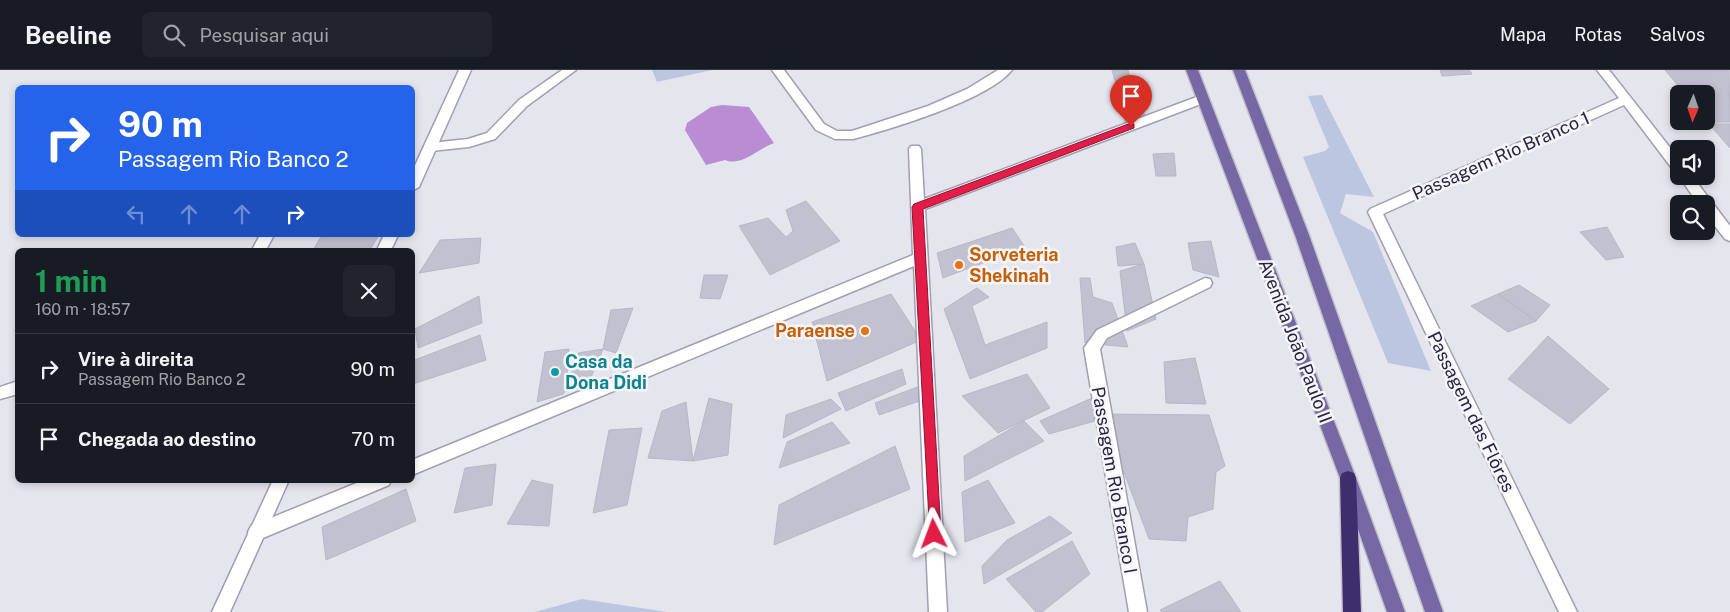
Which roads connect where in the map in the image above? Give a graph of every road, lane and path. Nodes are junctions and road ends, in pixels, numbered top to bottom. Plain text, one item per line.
1 (465, 70) edge
2 (570, 70) edge
3 (778, 70) edge
4 (1006, 70) edge
5 (1192, 70) edge
6 (1239, 70) edge
7 (1602, 70) edge
8 (1202, 99) junction
9 (1626, 99) junction
10 (431, 147) junction
11 (915, 149) dead end
12 (1670, 156) edge
13 (415, 182) edge
14 (917, 207) junction
15 (1374, 212) joint
16 (1715, 216) edge
17 (1730, 236) edge
18 (920, 258) junction
19 (1205, 283) dead end
20 (15, 388) edge
21 (0, 393) edge
22 (415, 467) edge
23 (1348, 478) junction
24 (280, 483) edge
25 (376, 483) edge
26 (257, 532) junction
27 (222, 612) edge
28 (938, 612) edge
29 (1138, 612) edge
30 (1352, 612) edge
31 (1396, 612) edge
32 (1434, 612) edge
33 (1568, 612) edge

1 - 10 street
2 - 10 street
3 - 4 street
5 - 8 main road, Avenida João Paulo II
6 - 32 main road
7 - 9 street
8 - 14 street
8 - 23 main road, Avenida João Paulo II
9 - 12 street
9 - 15 street, Passagem Rio Branco 1
10 - 13 street
11 - 14 street
14 - 18 street
15 - 33 street, Passagem das Flôres
16 - 17 street
18 - 22 street
18 - 28 street
19 - 29 street, Passagem Rio Branco I
20 - 21 street
23 - 30 highway
23 - 31 main road, Avenida João Paulo II
24 - 26 street
25 - 26 street
26 - 27 street

